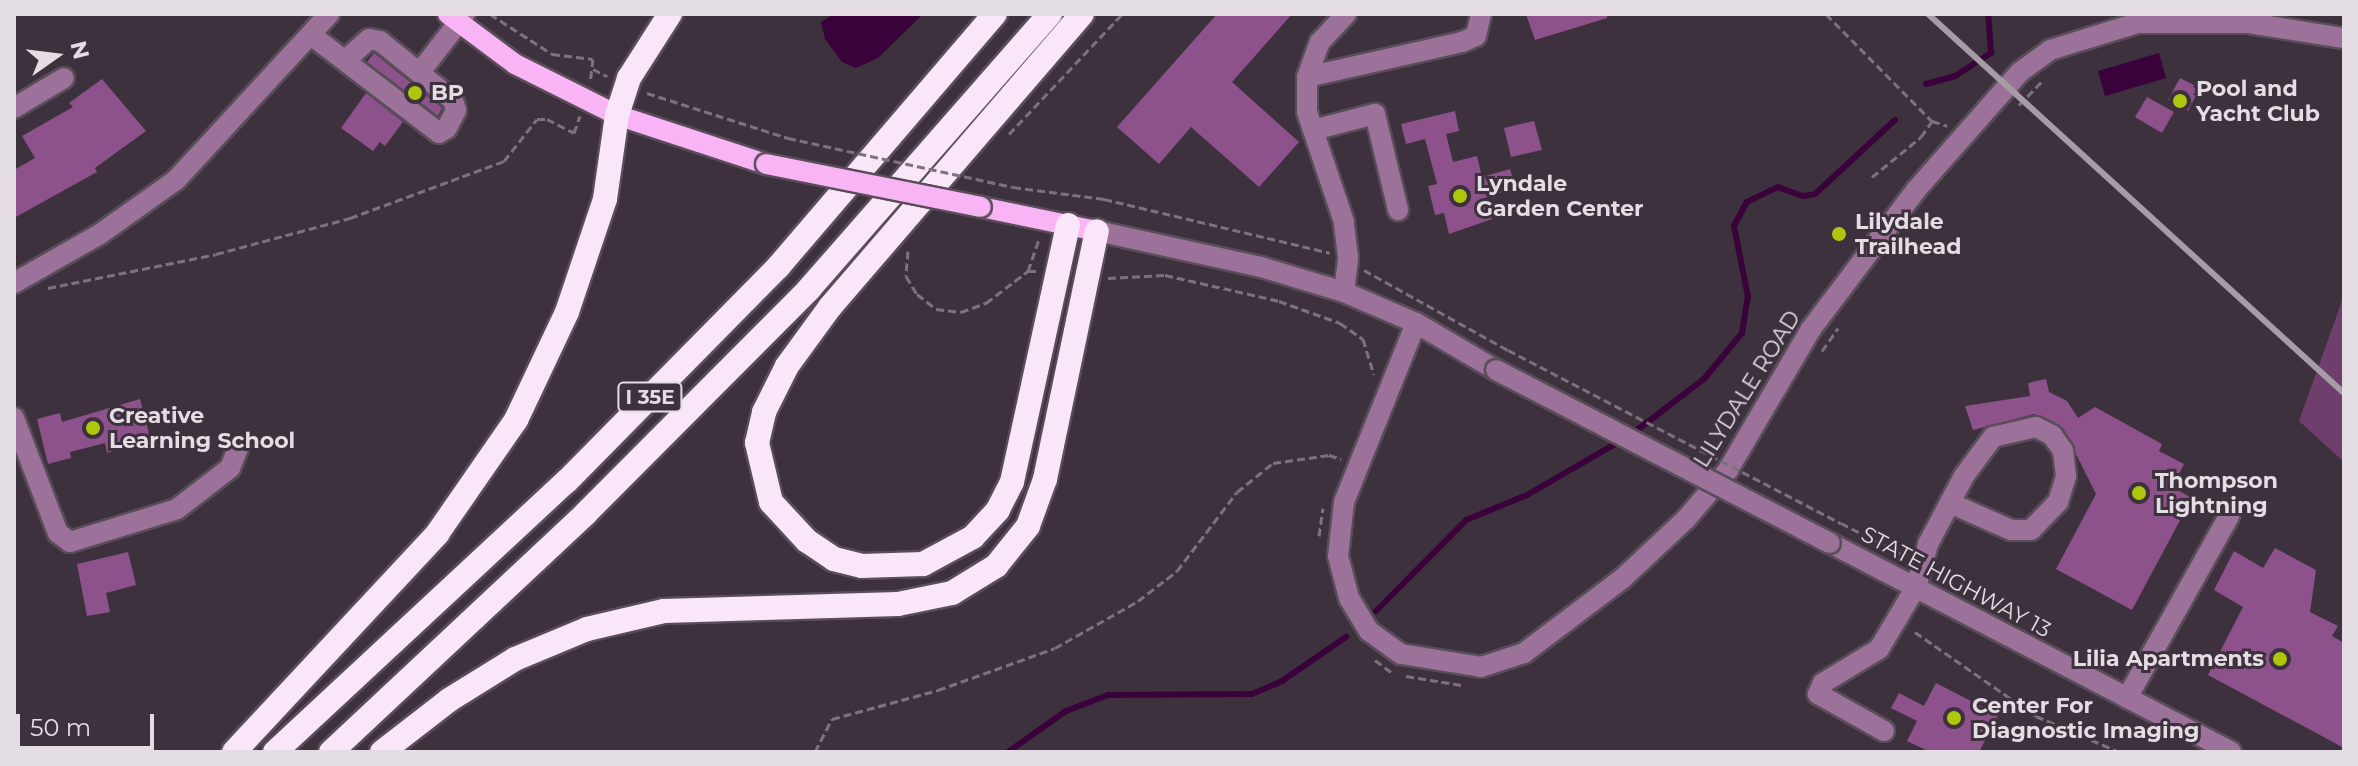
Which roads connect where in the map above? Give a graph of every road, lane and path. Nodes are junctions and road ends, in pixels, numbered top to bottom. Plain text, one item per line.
1 (329, 14) edge
2 (490, 14) edge
3 (670, 14) edge
4 (995, 14) edge
5 (1050, 14) edge
6 (1082, 14) edge
7 (1346, 14) edge
8 (1481, 14) edge
9 (1826, 14) edge
10 (458, 17) edge
11 (311, 35) junction
12 (2344, 38) edge
13 (346, 60) junction
14 (593, 69) dead end
15 (420, 72) junction
16 (2047, 76) dead end
17 (1307, 77) junction
18 (64, 78) dead end
19 (646, 93) dead end
20 (2017, 107) dead end
21 (14, 108) edge
22 (617, 115) junction
23 (1313, 130) junction
24 (574, 133) dead end
25 (1872, 177) dead end
26 (1056, 193) dead end
27 (1398, 210) dead end
28 (1057, 223) junction
29 (1097, 231) junction
30 (1028, 271) dead end
31 (14, 283) edge
32 (40, 289) dead end
33 (1344, 292) junction
34 (1843, 321) dead end
35 (1416, 323) junction
36 (1508, 350) dead end
37 (1818, 357) dead end
38 (14, 418) edge
39 (239, 446) dead end
40 (1751, 468) dead end
41 (1337, 469) dead end
42 (1742, 479) dead end
43 (1325, 501) dead end
44 (1950, 503) junction
45 (2229, 516) dead end
46 (1319, 542) dead end
47 (1905, 556) dead end
48 (1916, 587) junction
49 (1915, 632) dead end
50 (1365, 650) dead end
51 (1474, 683) dead end
52 (2127, 698) junction
53 (1884, 731) dead end
54 (2226, 751) edge
55 (234, 752) edge
56 (275, 752) edge
57 (331, 752) edge
58 (382, 752) edge
59 (815, 752) edge
60 (2119, 752) edge

1 - 11 street
2 - 14 path
3 - 22 highway
4 - 56 highway, I 35E
5 - 57 highway, I 35E
6 - 28 highway
7 - 17 street
8 - 17 street
9 - 25 path
10 - 15 street
10 - 22 main road
11 - 13 street
11 - 31 street
12 - 35 street, LILYDALE ROAD
13 - 15 street
13 - 15 street
16 - 20 path
17 - 23 street
18 - 21 street
19 - 26 path, bridge
22 - 28 main road, bridge
22 - 55 highway
23 - 27 street
23 - 33 street
24 - 32 path
28 - 29 main road
28 - 30 path
29 - 33 street, STATE HIGHWAY 13
29 - 58 highway
33 - 35 street, STATE HIGHWAY 13
34 - 37 path
35 - 48 street, STATE HIGHWAY 13, bridge
36 - 47 path, bridge
38 - 39 street
40 - 42 path
41 - 59 path
43 - 46 path
44 - 44 street
44 - 48 street
45 - 52 street
48 - 52 street, STATE HIGHWAY 13
48 - 53 street
49 - 60 path
50 - 51 path
52 - 54 street, STATE HIGHWAY 13

